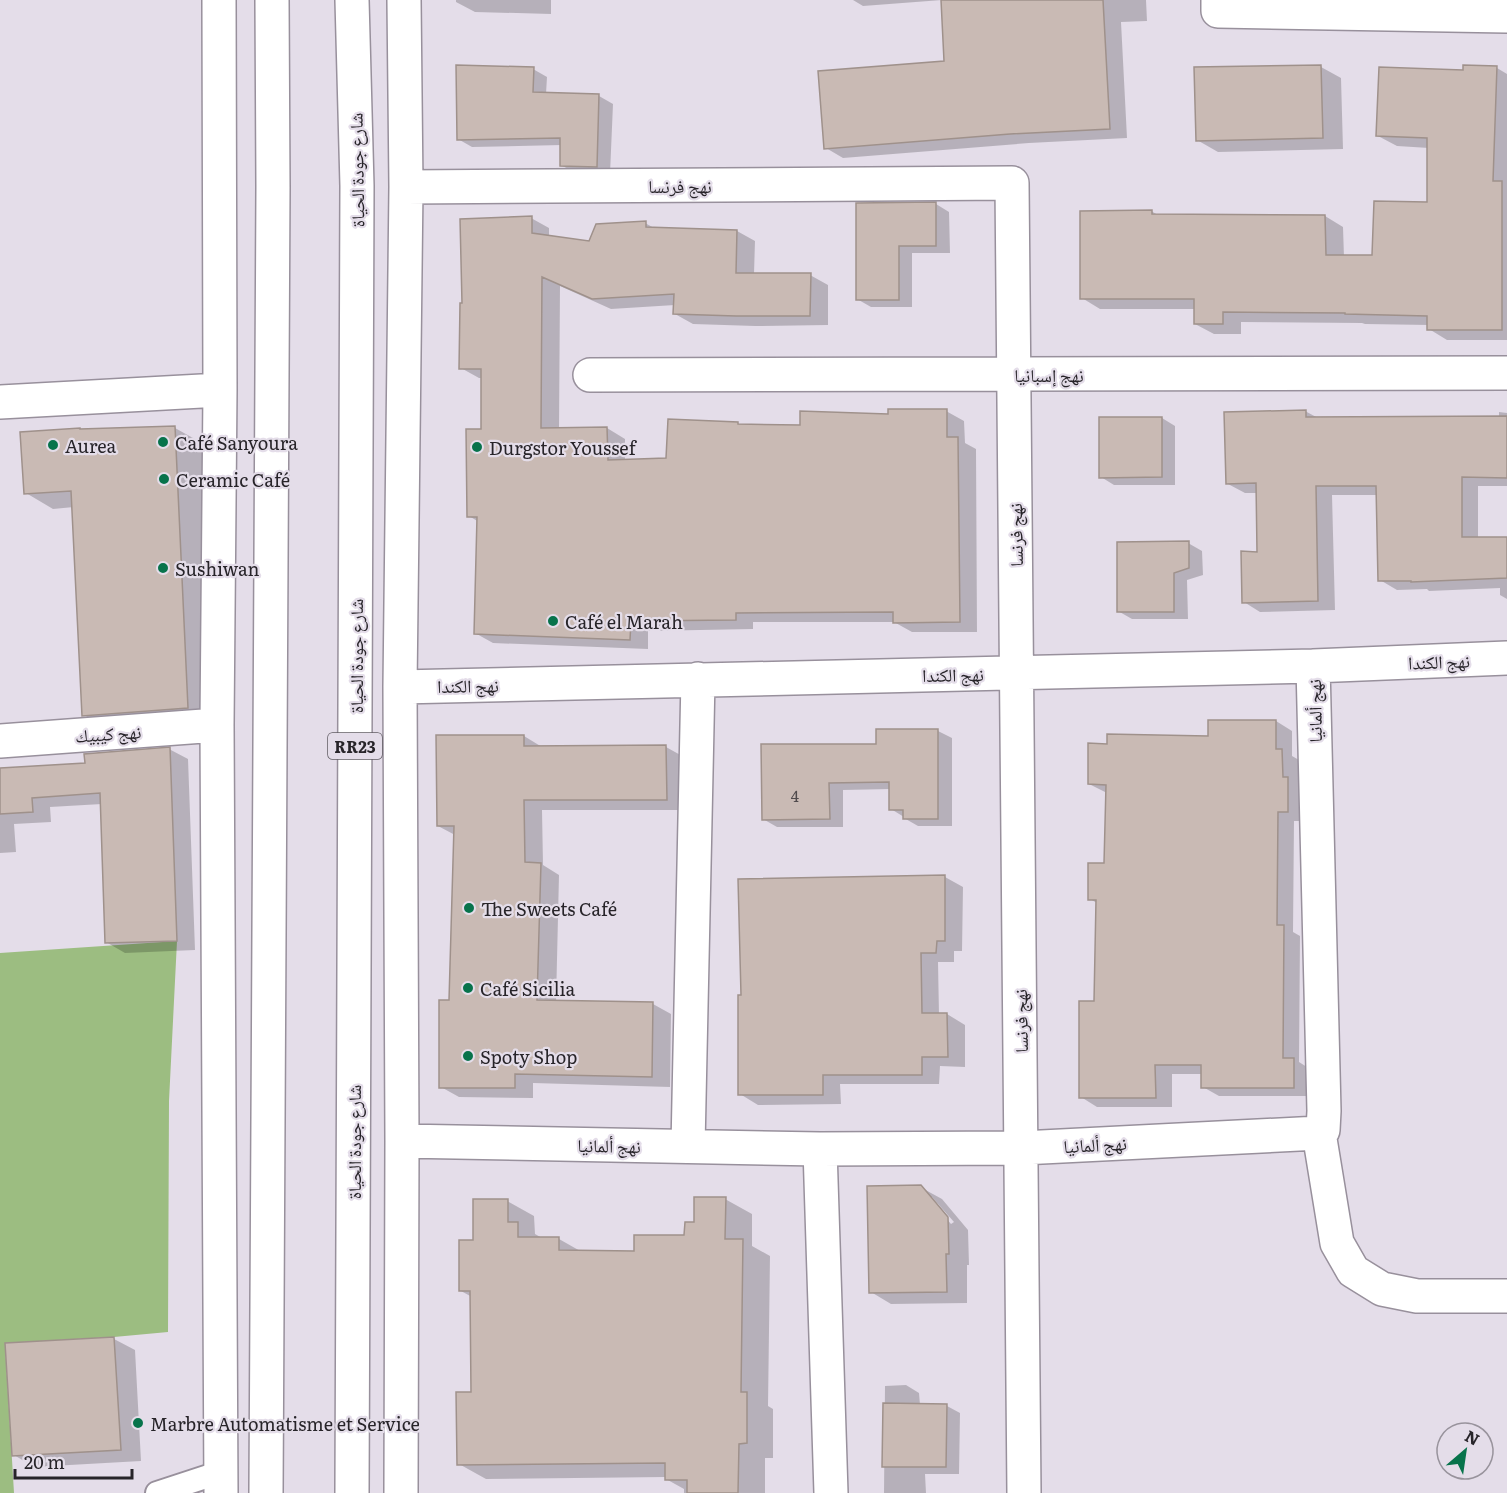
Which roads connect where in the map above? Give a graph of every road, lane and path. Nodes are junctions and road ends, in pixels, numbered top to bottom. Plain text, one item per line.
1 (219, 0) edge
2 (272, 0) edge
3 (352, 0) edge
4 (404, 0) edge
5 (1218, 0) edge
6 (1507, 16) edge
7 (406, 187) junction
8 (1507, 373) edge
9 (1014, 374) junction
10 (590, 375) dead end
11 (220, 390) junction
12 (0, 402) edge
13 (1507, 658) edge
14 (1313, 666) junction
15 (1017, 672) junction
16 (698, 680) junction
17 (400, 687) junction
18 (217, 725) junction
19 (0, 741) edge
20 (1318, 1133) junction
21 (402, 1141) junction
22 (688, 1146) junction
23 (1022, 1148) junction
24 (820, 1149) junction
25 (1507, 1296) edge
26 (221, 1482) edge
27 (157, 1493) edge
28 (266, 1493) edge
29 (352, 1493) edge
30 (401, 1493) edge
31 (831, 1493) edge
32 (1024, 1493) edge

1 - 11 main road
2 - 28 main road
3 - 29 main road, شارع جودة الحياة / RR23
4 - 7 main road
5 - 6 main road
7 - 9 main road, نهج فرنسا
7 - 17 main road
8 - 9 main road, نهج إسبانيا
9 - 10 main road, نهج إسبانيا
9 - 15 main road, نهج فرنسا
11 - 12 main road
11 - 18 main road
13 - 14 main road, نهج الكندا
14 - 15 main road, نهج الكندا
14 - 20 main road, نهج ألمانيا
15 - 16 main road, نهج الكندا
15 - 23 main road, نهج فرنسا
16 - 17 main road, نهج الكندا
16 - 22 main road
17 - 21 main road
18 - 19 main road, نهج كيبيك
18 - 26 main road
20 - 23 main road, نهج ألمانيا
20 - 25 main road
21 - 22 main road, نهج ألمانيا
21 - 30 main road
22 - 24 main road, نهج ألمانيا
23 - 24 main road, نهج ألمانيا
23 - 32 main road, نهج فرنسا
24 - 31 main road
26 - 27 lane

